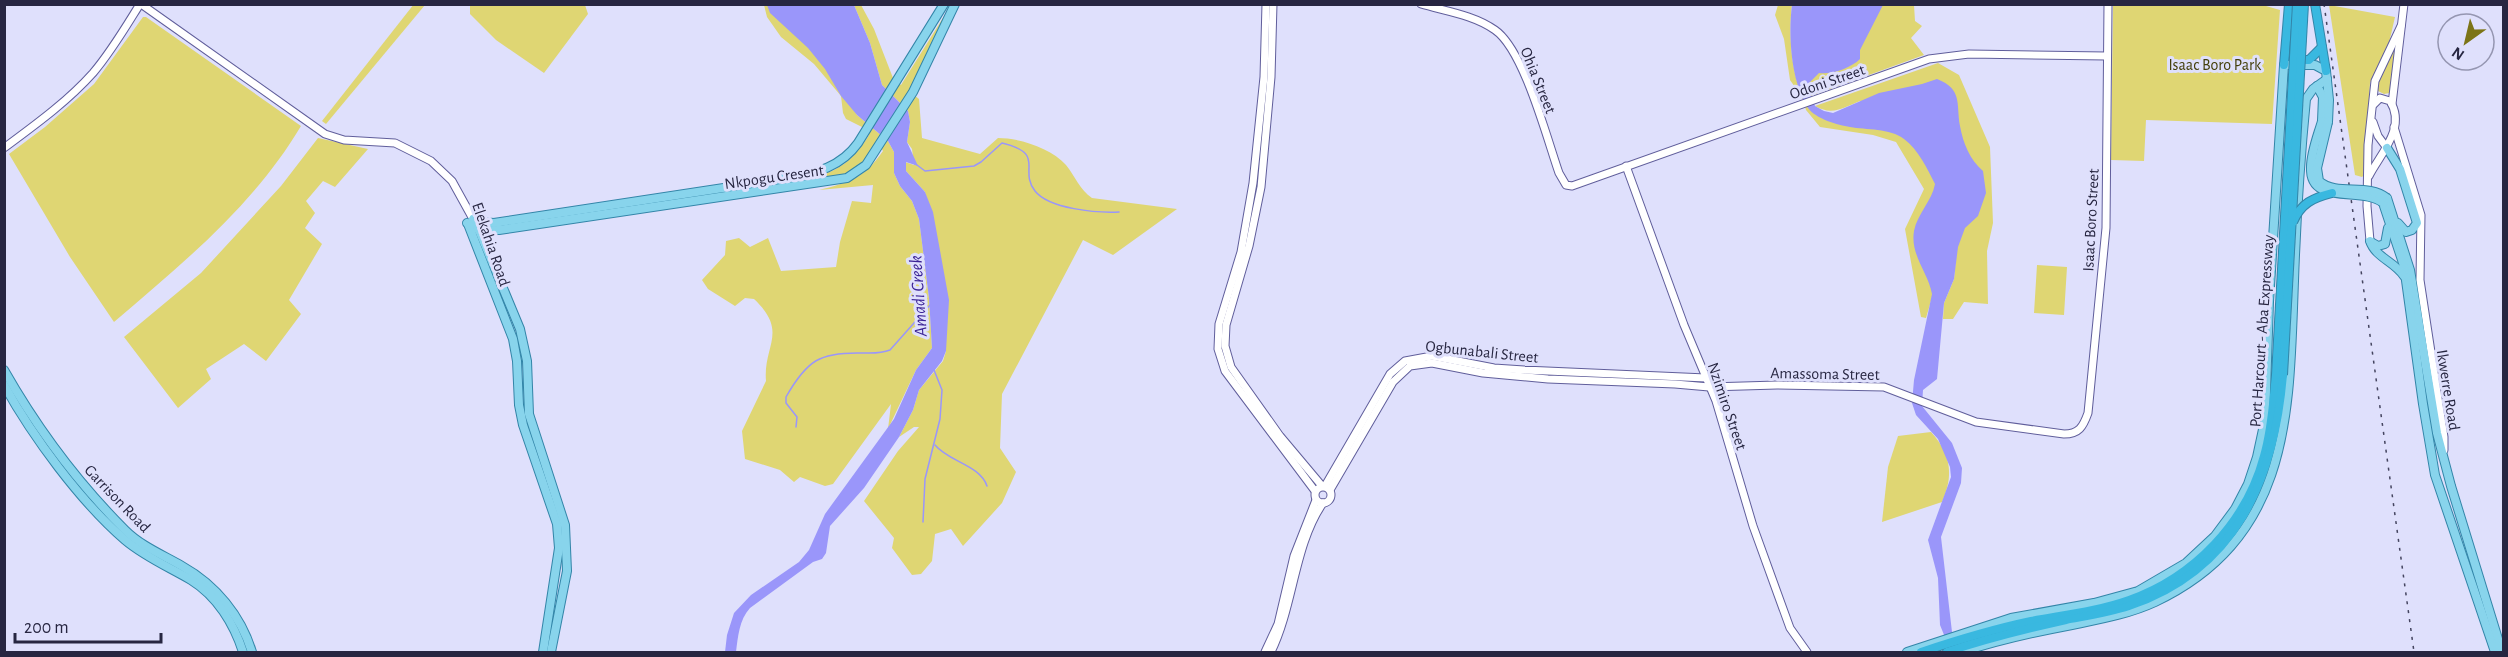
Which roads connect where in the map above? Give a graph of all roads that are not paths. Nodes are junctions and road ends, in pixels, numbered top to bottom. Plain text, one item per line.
1 (141, 4) edge
2 (944, 4) edge
3 (955, 4) edge
4 (1266, 4) edge
5 (1273, 4) edge
6 (1420, 4) edge
7 (2108, 4) edge
8 (2289, 4) edge
9 (2297, 4) edge
10 (2304, 4) edge
11 (2315, 4) edge
12 (2404, 4) edge
13 (2401, 26) junction
14 (2322, 47) junction
15 (2284, 54) junction
16 (2106, 56) junction
17 (2284, 65) junction
18 (2326, 75) junction
19 (1268, 77) junction
20 (2284, 80) junction
21 (2317, 86) junction
22 (2392, 104) junction
23 (2373, 105) junction
24 (2372, 116) junction
25 (2325, 122) junction
26 (2394, 127) junction
27 (4, 148) edge
28 (2387, 148) junction
29 (1626, 166) junction
30 (2368, 179) junction
31 (1566, 185) joint
32 (2332, 193) junction
33 (2385, 201) junction
34 (2391, 215) junction
35 (470, 221) junction
36 (497, 227) junction
37 (479, 231) junction
38 (2293, 234) junction
39 (2274, 235) junction
40 (2370, 241) junction
41 (475, 242) junction
42 (486, 246) junction
43 (2406, 280) junction
44 (1701, 365) junction
45 (4, 370) edge
46 (2279, 375) junction
47 (1686, 378) junction
48 (1706, 378) junction
49 (2431, 378) junction
50 (4, 386) edge
51 (1709, 387) junction
52 (2427, 403) junction
53 (2077, 432) joint
54 (2444, 450) junction
55 (1322, 493) junction
56 (2102, 610) junction
57 (2029, 625) junction
58 (243, 652) edge
59 (252, 652) edge
60 (543, 652) edge
61 (551, 652) edge
62 (1265, 652) edge
63 (1271, 652) edge
64 (1808, 652) edge
65 (1906, 652) edge
66 (1921, 652) edge
67 (1947, 652) edge
68 (1964, 652) edge
69 (2494, 652) edge
70 (2502, 652) edge

1 - 27 street
1 - 35 street, Elekahia Road
2 - 36 main road, Nkpogu Cresent
3 - 36 main road, Nkpogu Cresent
4 - 19 street
5 - 19 street
6 - 31 street, Ohia Street
7 - 16 street, Isaac Boro Street
8 - 15 highway
9 - 46 highway, Port Harcourt - Aba Expressway, bridge
10 - 38 highway, Port Harcourt - Aba Expressway, bridge
11 - 14 highway
12 - 13 street, Ikwerre Road
13 - 22 street, Ikwerre Road
13 - 23 street, Ikwerre Road
14 - 15 highway
14 - 18 highway
15 - 17 highway
16 - 29 street, Odoni Street
16 - 53 street, Isaac Boro Street
17 - 18 main road
17 - 20 main road
18 - 21 main road
18 - 25 main road
19 - 55 street
20 - 21 main road
20 - 39 main road
21 - 25 main road
21 - 38 main road
22 - 23 street
22 - 26 street, Ikwerre Road
23 - 24 street, Ikwerre Road
24 - 28 street
24 - 30 street, Ikwerre Road
25 - 32 main road, bridge
25 - 33 main road, bridge
26 - 28 street, Ikwerre Road
26 - 49 street, Ikwerre Road
28 - 30 street, Ikwerre Road
28 - 34 main road
29 - 31 street, Odoni Street
29 - 44 street, Nzimiro Street
30 - 40 street, Ikwerre Road
32 - 33 main road, bridge
32 - 38 highway, bridge
33 - 34 main road
34 - 40 main road
34 - 43 main road, Ikwerre Road
34 - 49 main road
35 - 36 main road, Nkpogu Cresent
35 - 37 main road, Elekahia Road
35 - 41 main road, Elekahia Road
36 - 37 main road, Nkpogu Cresent
36 - 42 main road
37 - 41 main road
37 - 42 main road, Elekahia Road
38 - 39 main road
38 - 46 highway, Port Harcourt - Aba Expressway, bridge
38 - 56 main road
39 - 56 main road
40 - 43 main road
41 - 60 main road, Elekahia Road
42 - 61 main road, Elekahia Road
43 - 52 main road, Ikwerre Road
44 - 47 street
44 - 48 street, Nzimiro Street
45 - 59 main road, Garrison Road
46 - 56 highway, Port Harcourt - Aba Expressway
47 - 48 street, Ogbunabali Street
47 - 55 street, Ogbunabali Street
48 - 51 street, Nzimiro Street
49 - 52 main road
49 - 54 street, Ikwerre Road
50 - 58 main road, Garrison Road
51 - 53 street, Amassoma Street
51 - 55 street, Ogbunabali Street
51 - 64 street, Nzimiro Street
52 - 54 main road
52 - 69 main road, Ikwerre Road
54 - 70 main road, Ikwerre Road
55 - 62 street, Ogbunabali Street
55 - 63 street, Ogbunabali Street
56 - 57 highway, Port Harcourt - Aba Expressway
56 - 65 main road
56 - 68 main road
57 - 66 highway, Port Harcourt - Aba Expressway
57 - 67 highway, Port Harcourt - Aba Expressway

